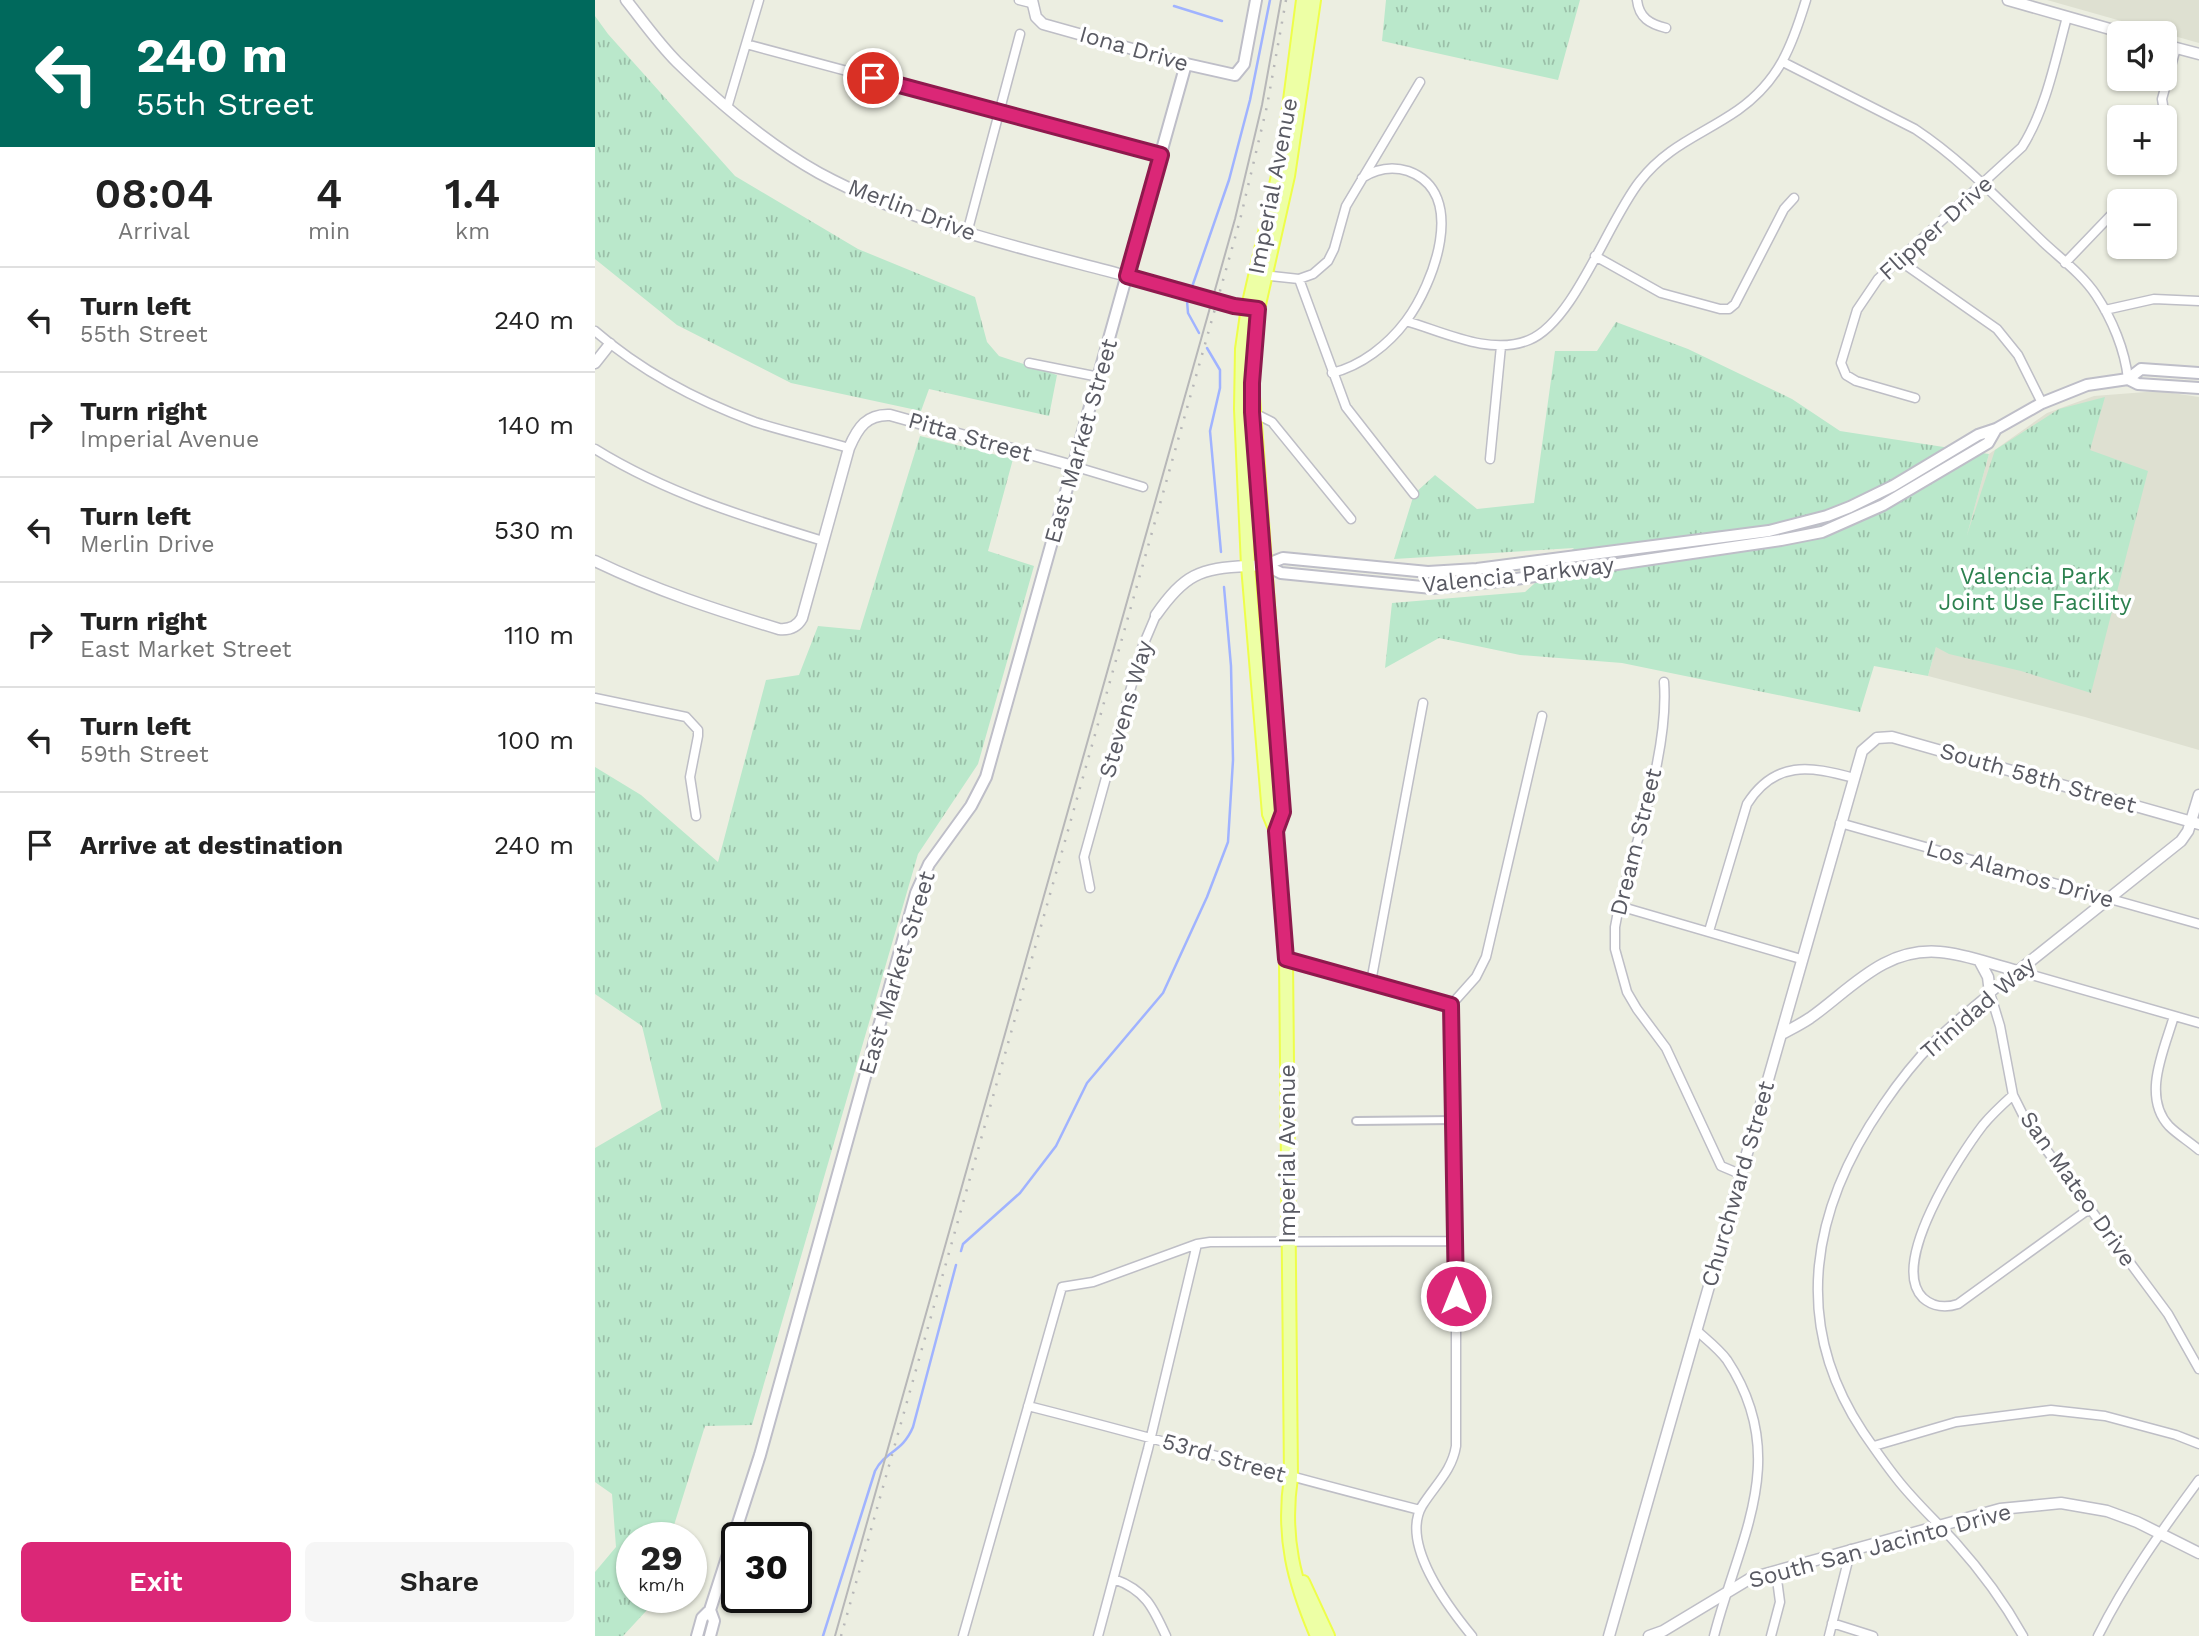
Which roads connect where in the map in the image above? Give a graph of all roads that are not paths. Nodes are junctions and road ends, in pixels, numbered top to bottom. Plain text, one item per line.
1 (626, 0) edge
2 (759, 0) edge
3 (1019, 0) edge
4 (1256, 0) edge
5 (1303, 0) edge
6 (1314, 0) edge
7 (1637, 0) edge
8 (1805, 0) edge
9 (2008, 0) edge
10 (1031, 1) edge
11 (2067, 17) junction
12 (1666, 28) dead end
13 (2107, 28) edge
14 (1020, 34) dead end
15 (746, 44) junction
16 (2177, 48) edge
17 (2199, 54) edge
18 (1783, 62) junction
19 (1186, 64) junction
20 (1420, 82) dead end
21 (727, 108) junction
22 (1000, 111) junction
23 (1161, 155) junction
24 (1362, 178) junction
25 (1982, 184) junction
26 (1794, 198) dead end
27 (2107, 219) edge
28 (967, 233) junction
29 (1595, 256) junction
30 (1900, 261) junction
31 (2065, 263) junction
32 (1260, 274) junction
33 (1127, 276) junction
34 (1299, 279) junction
35 (2199, 301) edge
36 (1253, 308) junction
37 (2105, 310) junction
38 (1406, 321) junction
39 (595, 331) edge
40 (610, 344) junction
41 (1501, 346) junction
42 (595, 363) edge
43 (1029, 363) dead end
44 (1332, 373) junction
45 (2199, 373) edge
46 (1099, 377) junction
47 (2128, 379) junction
48 (2199, 388) edge
49 (1915, 398) dead end
50 (2042, 403) junction
51 (1247, 411) junction
52 (849, 448) junction
53 (595, 449) edge
54 (1490, 459) dead end
55 (1073, 466) junction
56 (1143, 487) dead end
57 (1414, 494) dead end
58 (1351, 519) dead end
59 (823, 541) junction
60 (595, 561) edge
61 (1265, 565) junction
62 (1248, 566) junction
63 (1156, 615) joint
64 (1664, 682) dead end
65 (595, 698) edge
66 (1423, 703) dead end
67 (1542, 716) dead end
68 (1877, 738) joint
69 (1854, 778) junction
70 (2199, 795) edge
71 (696, 816) dead end
72 (2195, 822) edge
73 (1840, 823) junction
74 (1276, 831) junction
75 (1090, 888) dead end
76 (2109, 899) junction
77 (1619, 906) junction
78 (2199, 924) edge
79 (1709, 931) junction
80 (1286, 959) junction
81 (1801, 959) junction
82 (1980, 962) junction
83 (2018, 971) junction
84 (1371, 982) junction
85 (1990, 993) junction
86 (1451, 1005) junction
87 (2174, 1016) junction
88 (2199, 1023) edge
89 (1782, 1034) junction
90 (2013, 1095) junction
91 (1453, 1119) junction
92 (1356, 1121) dead end
93 (2199, 1150) edge
94 (1741, 1174) junction
95 (2089, 1209) junction
96 (1456, 1241) junction
97 (1288, 1242) junction
98 (1197, 1244) junction
99 (1696, 1330) junction
100 (2199, 1369) edge
101 (1028, 1406) junction
102 (1150, 1437) junction
103 (2199, 1444) edge
104 (1874, 1446) junction
105 (1291, 1477) junction
106 (2199, 1480) edge
107 (1420, 1510) junction
108 (1940, 1527) junction
109 (2160, 1532) junction
110 (1851, 1549) junction
111 (2199, 1552) edge
112 (1776, 1572) junction
113 (1114, 1579) junction
114 (1725, 1592) junction
115 (710, 1610) junction
116 (1832, 1623) junction
117 (697, 1636) edge
118 (710, 1636) edge
119 (963, 1636) edge
120 (1098, 1636) edge
121 (1166, 1636) edge
122 (1317, 1636) edge
123 (1328, 1636) edge
124 (1472, 1636) edge
125 (1609, 1636) edge
126 (1649, 1636) edge
127 (1714, 1636) edge
128 (1772, 1636) edge
129 (1829, 1636) edge
130 (1873, 1636) edge
131 (2023, 1636) edge
132 (2098, 1636) edge

1 - 21 street, Merlin Drive
2 - 15 street
3 - 10 street, Iona Drive
4 - 19 main road, Iona Drive
5 - 32 main road, Imperial Avenue
6 - 32 main road, Imperial Avenue
7 - 12 street
8 - 18 street
9 - 11 street
10 - 19 street, Iona Drive
11 - 13 street
11 - 25 street, Flipper Drive
14 - 22 street
15 - 21 street
15 - 22 street
16 - 17 street
18 - 25 street
18 - 29 street
19 - 23 main road, East Market Street
20 - 24 street
21 - 28 street, Merlin Drive
22 - 23 street
22 - 28 street
23 - 33 main road, East Market Street
24 - 34 street
24 - 38 street
25 - 30 street, Flipper Drive
25 - 31 street
26 - 29 street
27 - 31 street
28 - 33 street, Merlin Drive
29 - 41 street
30 - 49 street, Flipper Drive
30 - 50 street
31 - 37 street
32 - 34 street
32 - 36 main road, Imperial Avenue
33 - 36 main road, Merlin Drive
33 - 46 main road, East Market Street
34 - 44 street
35 - 37 street
36 - 51 main road, Imperial Avenue
37 - 47 street
38 - 41 street
38 - 44 street
39 - 40 street
40 - 42 street
40 - 52 street
41 - 54 street
43 - 46 street
44 - 57 street
45 - 47 main road, Valencia Parkway
46 - 55 main road, East Market Street
47 - 48 main road, Valencia Parkway
47 - 50 main road, Valencia Parkway
50 - 61 main road, Valencia Parkway
51 - 58 street
51 - 61 main road, Imperial Avenue
51 - 62 main road, Imperial Avenue
52 - 55 street, Pitta Street
52 - 59 street
53 - 59 street
55 - 56 street, Pitta Street
55 - 115 main road, East Market Street
59 - 60 street
61 - 62 main road, Stevens Way
61 - 74 main road, Imperial Avenue
62 - 63 street, Stevens Way
62 - 74 main road, Imperial Avenue
63 - 75 street, Stevens Way
64 - 77 street, Dream Street
65 - 71 street
66 - 84 street
67 - 86 street
68 - 69 street, Churchward Street
68 - 72 street, South 58th Street
69 - 73 street, Churchward Street
69 - 79 street
70 - 72 street, Trinidad Way
72 - 76 street, Trinidad Way
73 - 76 street, Los Alamos Drive
73 - 81 street, Churchward Street
74 - 80 main road, Imperial Avenue
76 - 78 street, Los Alamos Drive
76 - 83 street, Trinidad Way
77 - 79 street
77 - 94 street, Dream Street
79 - 81 street
80 - 84 street
80 - 97 main road, Imperial Avenue
81 - 89 street, Churchward Street
82 - 83 street
82 - 85 street
82 - 89 street
83 - 85 street, Trinidad Way
83 - 87 street
84 - 86 street
85 - 90 street, San Mateo Drive
85 - 104 street, Trinidad Way
86 - 91 street
87 - 88 street
87 - 93 street
89 - 94 street, Churchward Street
90 - 95 street, San Mateo Drive
90 - 95 street
91 - 92 street
91 - 96 street
94 - 99 street, Churchward Street
95 - 100 street, San Mateo Drive
96 - 97 street
96 - 107 street
97 - 98 street
97 - 105 main road, Imperial Avenue
98 - 101 street
98 - 102 street
99 - 114 street
99 - 125 street, Churchward Street
101 - 102 street, 53rd Street
101 - 119 street
102 - 105 street, 53rd Street
102 - 113 street
103 - 104 street
104 - 108 street, Trinidad Way
105 - 107 street, 53rd Street
105 - 122 main road, Imperial Avenue
105 - 123 main road, Imperial Avenue
106 - 109 street
107 - 124 street
108 - 109 street, South San Jacinto Drive
108 - 110 street, South San Jacinto Drive
108 - 131 street, Trinidad Way
109 - 111 street, South San Jacinto Drive
109 - 132 street
110 - 112 street, South San Jacinto Drive
110 - 116 street
112 - 114 street, South San Jacinto Drive
112 - 128 street
113 - 120 street
113 - 121 street
114 - 126 street, South San Jacinto Drive
114 - 127 street
115 - 117 main road, East Market Street
115 - 118 main road, East Market Street
116 - 129 street
116 - 130 street

